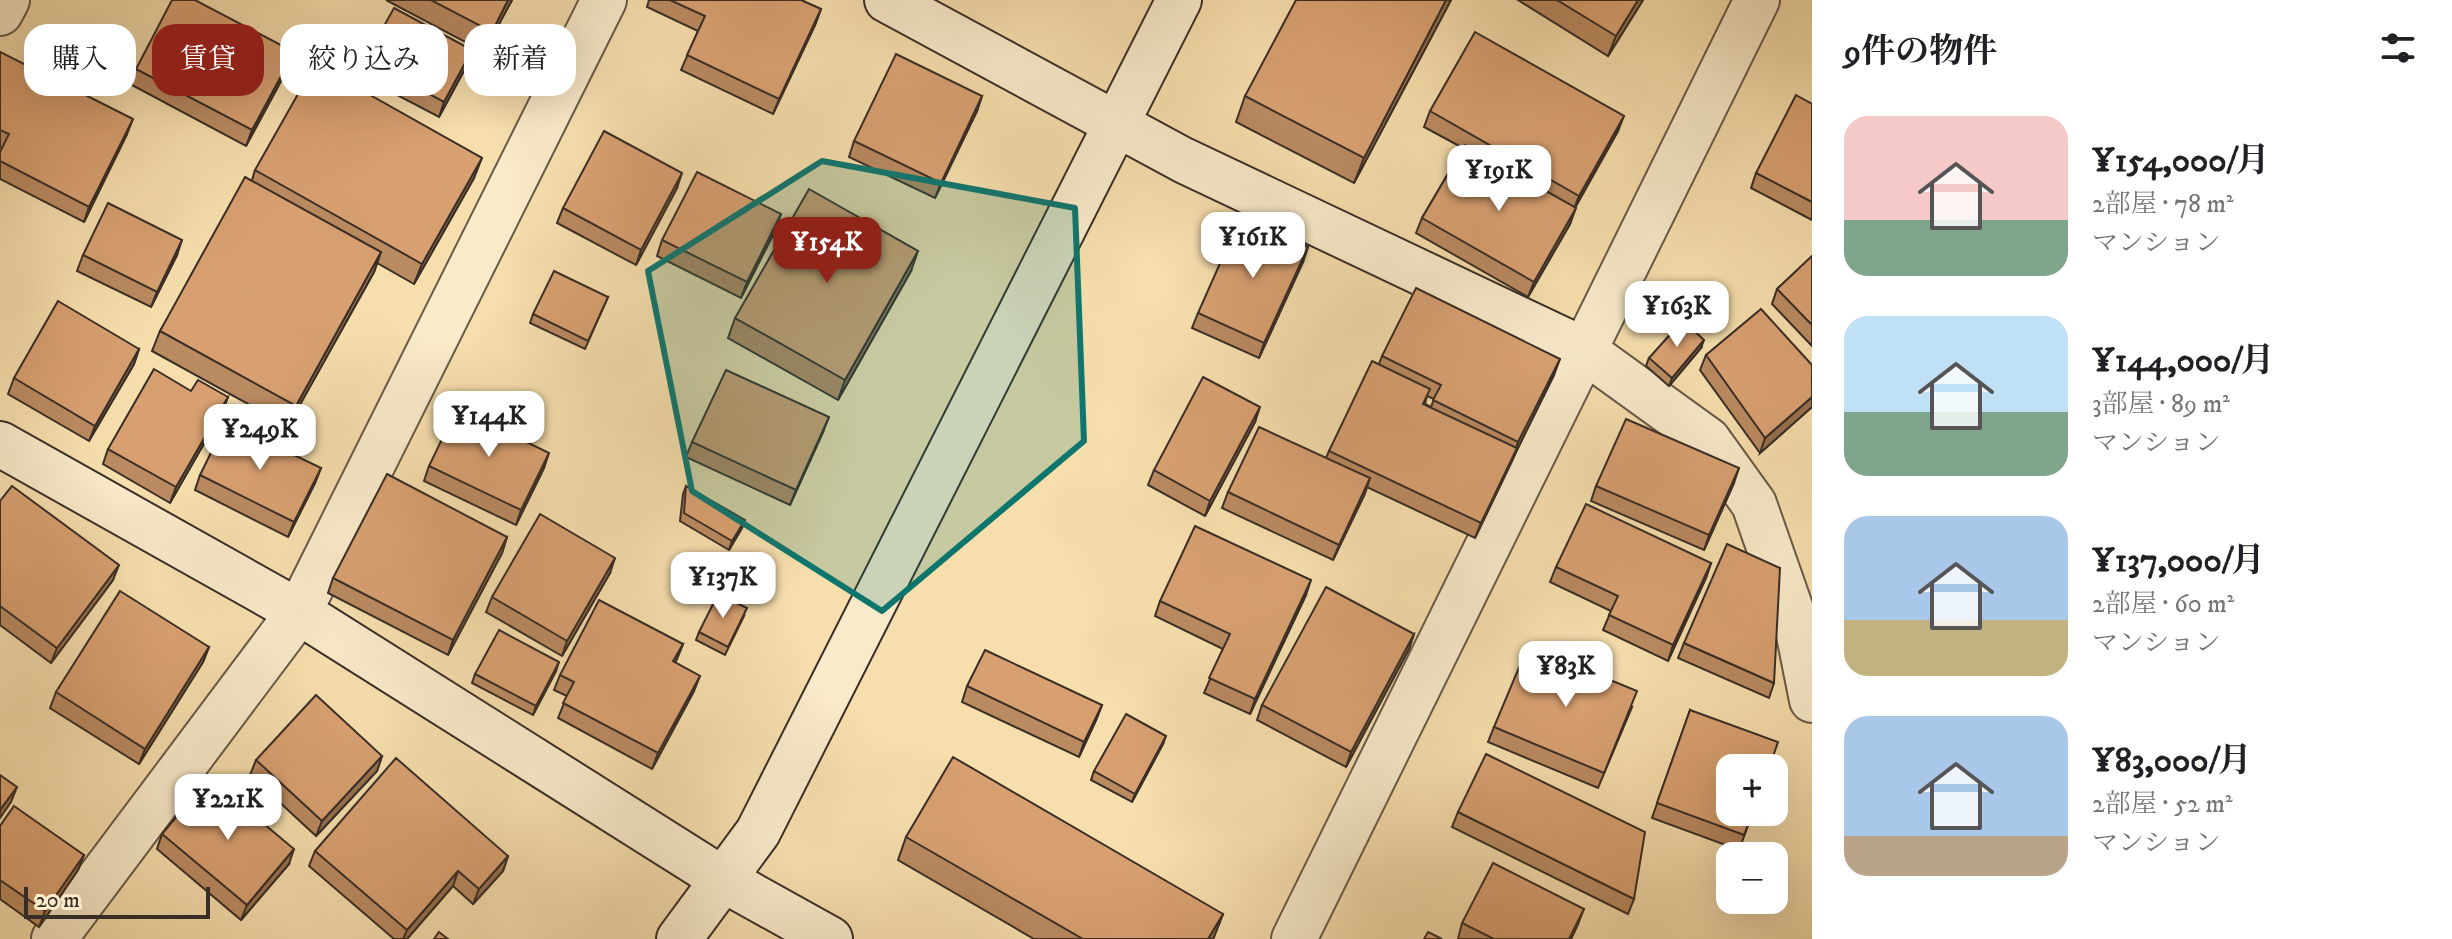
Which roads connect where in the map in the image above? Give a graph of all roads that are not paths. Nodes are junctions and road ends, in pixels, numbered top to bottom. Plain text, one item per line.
1 (7, 0) edge
2 (604, 0) edge
3 (887, 0) edge
4 (1179, 0) edge
5 (1757, 0) edge
6 (0, 13) edge
7 (1116, 125) junction
8 (1582, 349) junction
9 (0, 444) edge
10 (299, 612) junction
11 (1812, 700) edge
12 (724, 880) junction
13 (54, 939) edge
14 (679, 939) edge
15 (830, 939) edge
16 (1294, 939) edge

1 - 6 street
2 - 10 street
3 - 7 street
4 - 7 street
5 - 8 street
7 - 8 street
7 - 12 street
8 - 11 street
8 - 16 street
9 - 10 street
10 - 12 street
10 - 13 street
12 - 14 street
12 - 15 street

